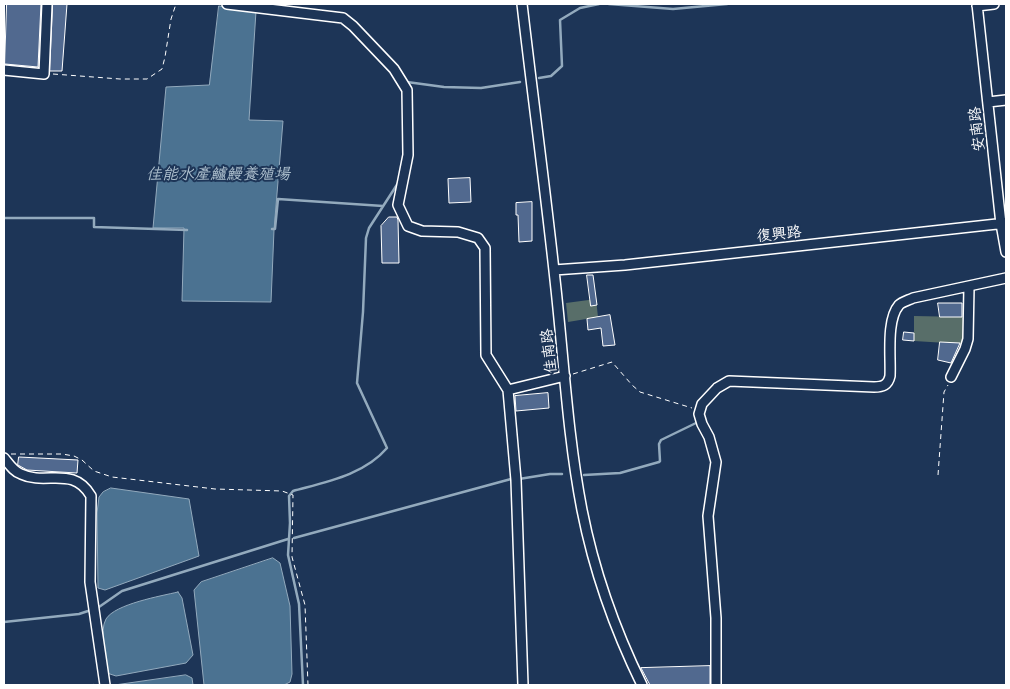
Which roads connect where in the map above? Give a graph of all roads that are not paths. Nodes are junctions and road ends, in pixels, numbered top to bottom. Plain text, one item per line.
1 (47, 4) edge
2 (227, 4) edge
3 (522, 4) edge
4 (994, 4) edge
5 (977, 5) edge
6 (4, 70) edge
7 (1006, 100) edge
8 (988, 102) junction
9 (1004, 223) edge
10 (1006, 252) edge
11 (554, 270) junction
12 (1006, 278) edge
13 (969, 287) junction
14 (565, 376) junction
15 (952, 377) road end
16 (508, 390) junction
17 (4, 458) edge
18 (105, 685) edge
19 (523, 685) edge
20 (642, 685) edge
21 (716, 685) edge

1 - 6 street
2 - 16 street
3 - 11 street, 佳南路
4 - 5 street
5 - 8 street, 安南路
7 - 8 street
8 - 9 street, 安南路
9 - 10 street, 安南路
9 - 11 street, 復興路
11 - 14 street, 佳南路
12 - 13 street
13 - 15 street
13 - 21 street
14 - 16 street
14 - 20 street, 佳南路
16 - 19 street
17 - 18 street

